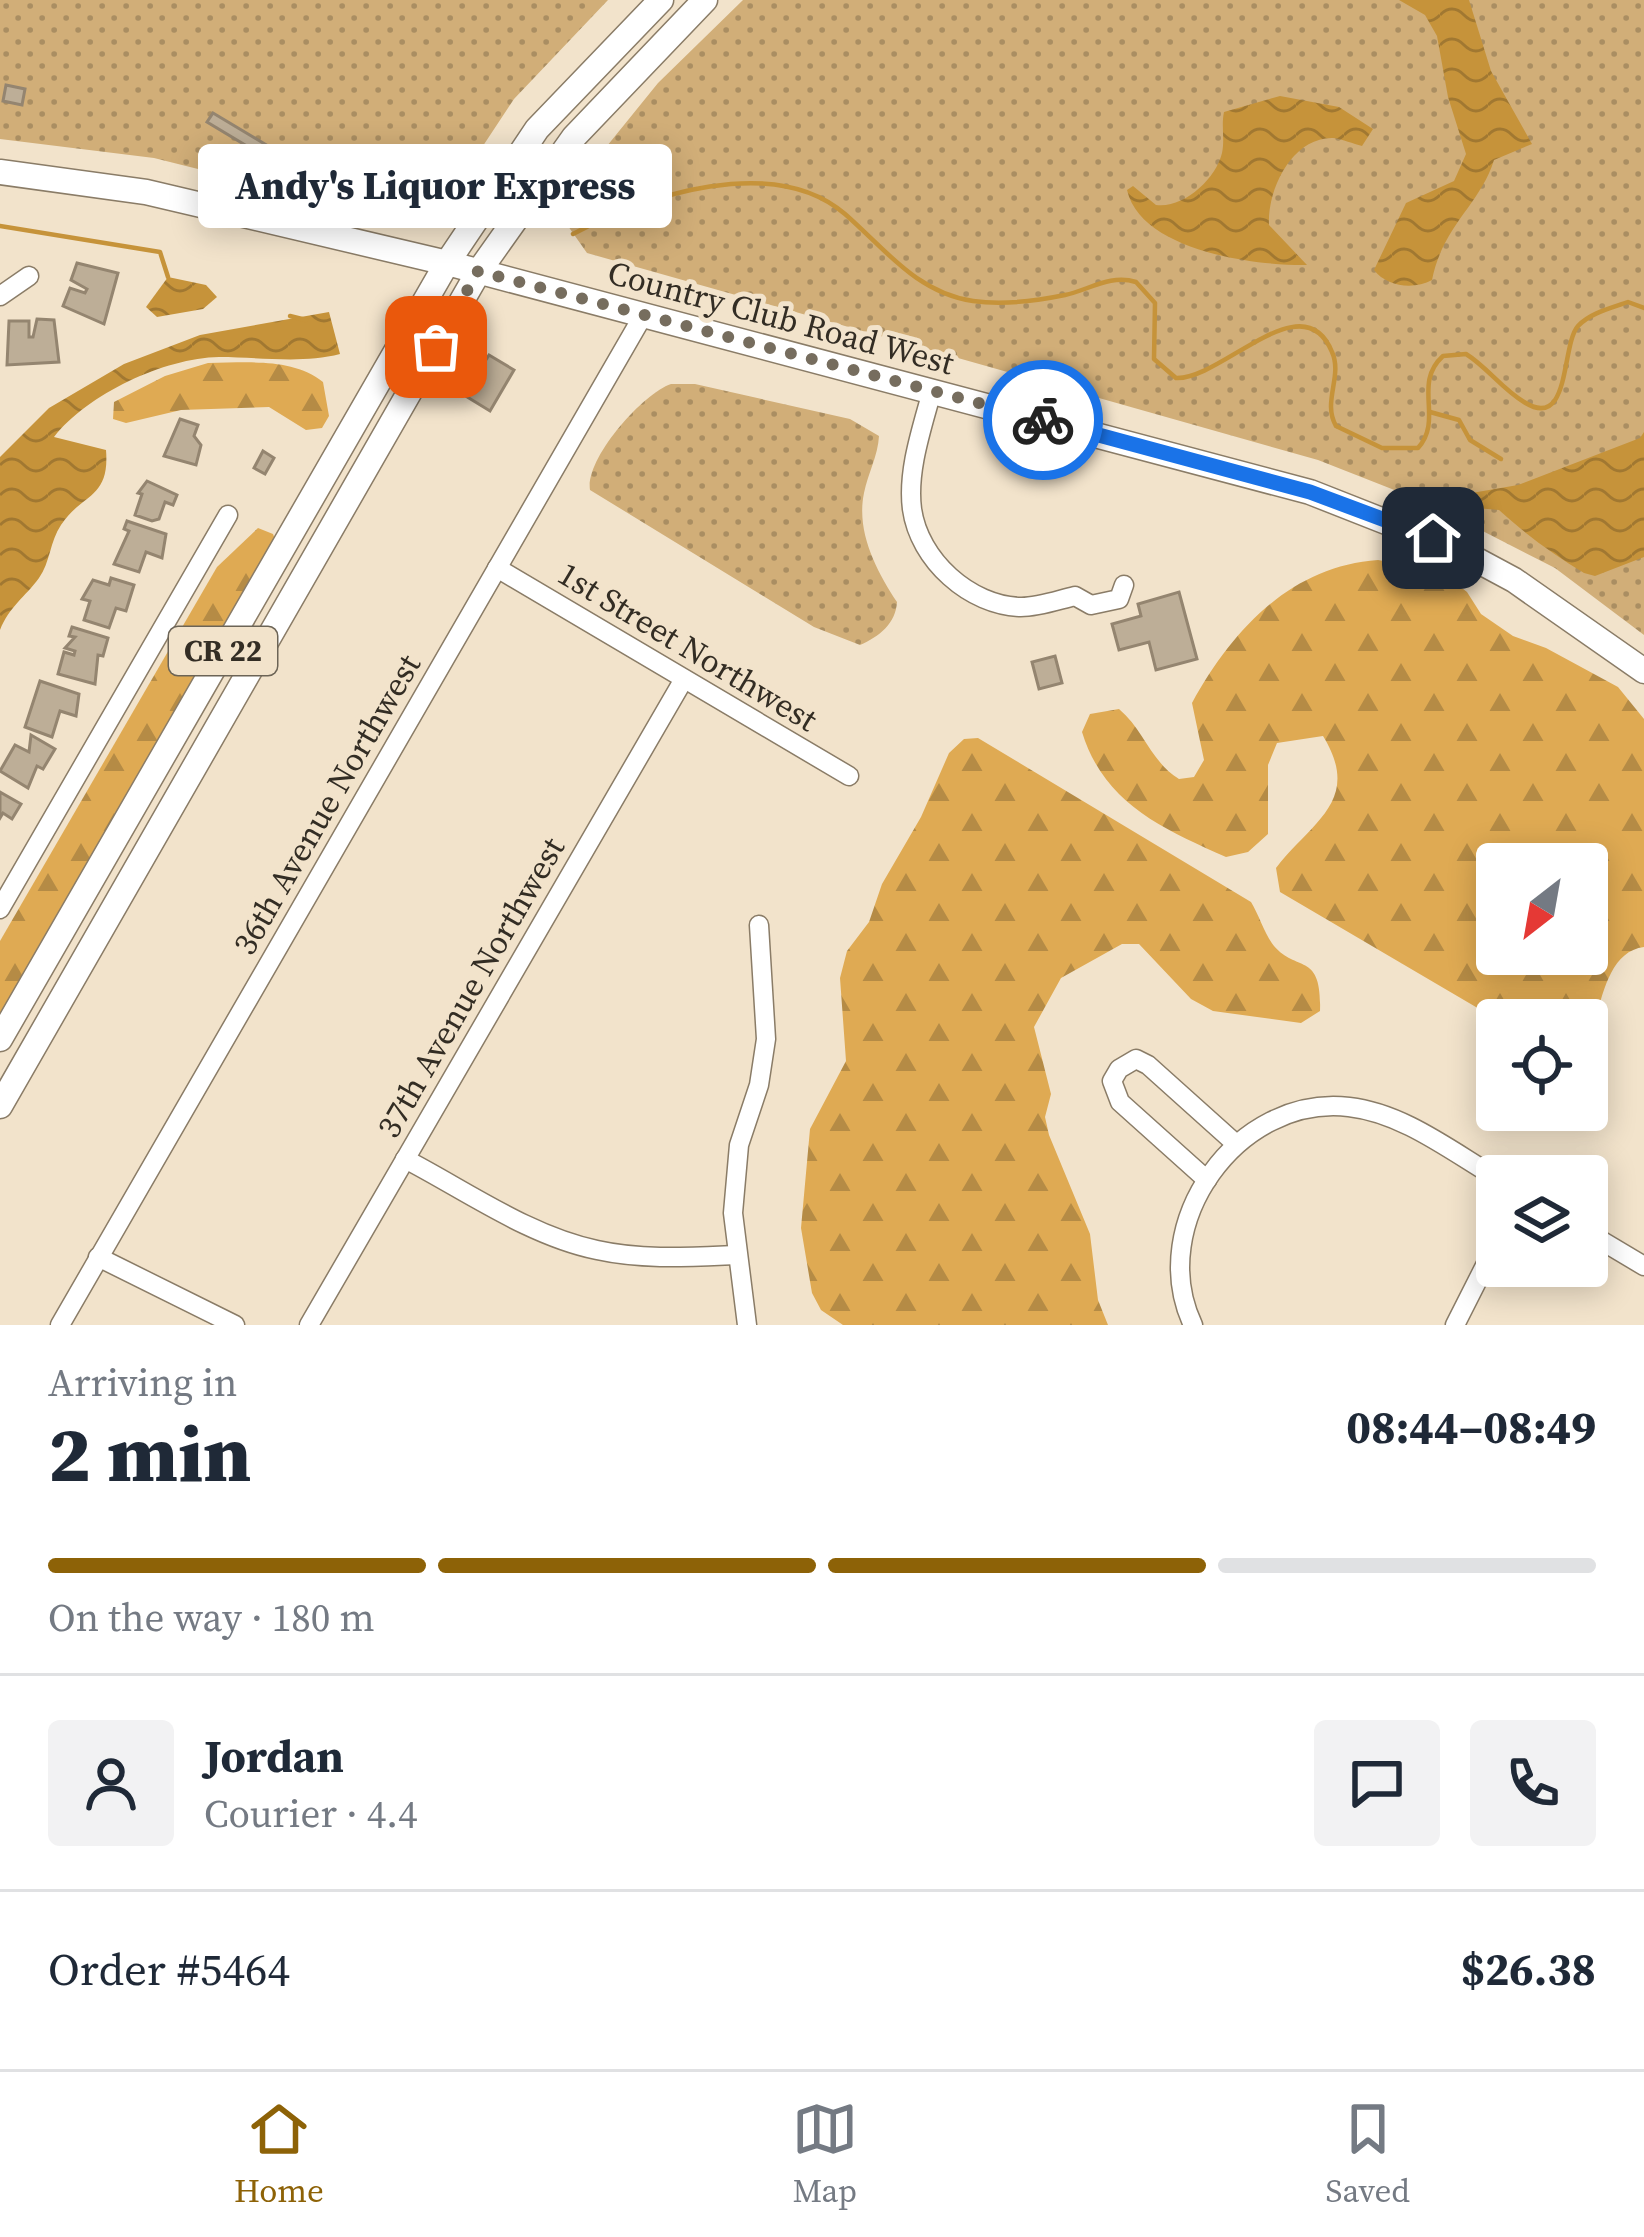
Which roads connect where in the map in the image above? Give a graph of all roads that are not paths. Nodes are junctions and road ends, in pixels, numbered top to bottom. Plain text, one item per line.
1 (661, 0) edge
2 (704, 0) edge
3 (0, 172) edge
4 (446, 263) junction
5 (478, 271) junction
6 (29, 276) dead end
7 (0, 296) edge
8 (644, 314) junction
9 (932, 391) junction
10 (228, 514) dead end
11 (497, 568) junction
12 (1124, 585) dead end
13 (1644, 671) edge
14 (684, 679) junction
15 (849, 776) dead end
16 (0, 910) edge
17 (759, 925) dead end
18 (0, 1040) edge
19 (0, 1106) edge
20 (1236, 1144) junction
21 (405, 1159) junction
22 (1476, 1166) edge
23 (1208, 1180) junction
24 (1608, 1244) edge
25 (735, 1255) junction
26 (98, 1258) junction
27 (1644, 1265) edge
28 (1476, 1283) edge
29 (60, 1325) edge
30 (235, 1325) edge
31 (309, 1325) edge
32 (747, 1325) edge
33 (1193, 1325) edge
34 (1454, 1325) edge

1 - 4 main road, CR 22
2 - 5 main road, CR 22
3 - 4 main road, Country Club Road West
4 - 5 main road, Country Club Road West
4 - 18 main road, CR 22
5 - 8 main road, Country Club Road West
5 - 19 main road, CR 22
6 - 7 street
8 - 9 main road, Country Club Road West
8 - 11 street, 36th Avenue Northwest
9 - 12 street
9 - 13 main road, Country Club Road West
10 - 16 street
11 - 14 street, 1st Street Northwest
11 - 26 street, 36th Avenue Northwest
14 - 15 street, 1st Street Northwest
14 - 21 street, 37th Avenue Northwest
17 - 25 street
20 - 22 street
20 - 23 street
20 - 23 street
21 - 25 street
21 - 31 street, 37th Avenue Northwest
23 - 33 street
24 - 27 street
25 - 32 street
26 - 29 street, 36th Avenue Northwest
26 - 30 street
28 - 34 street

